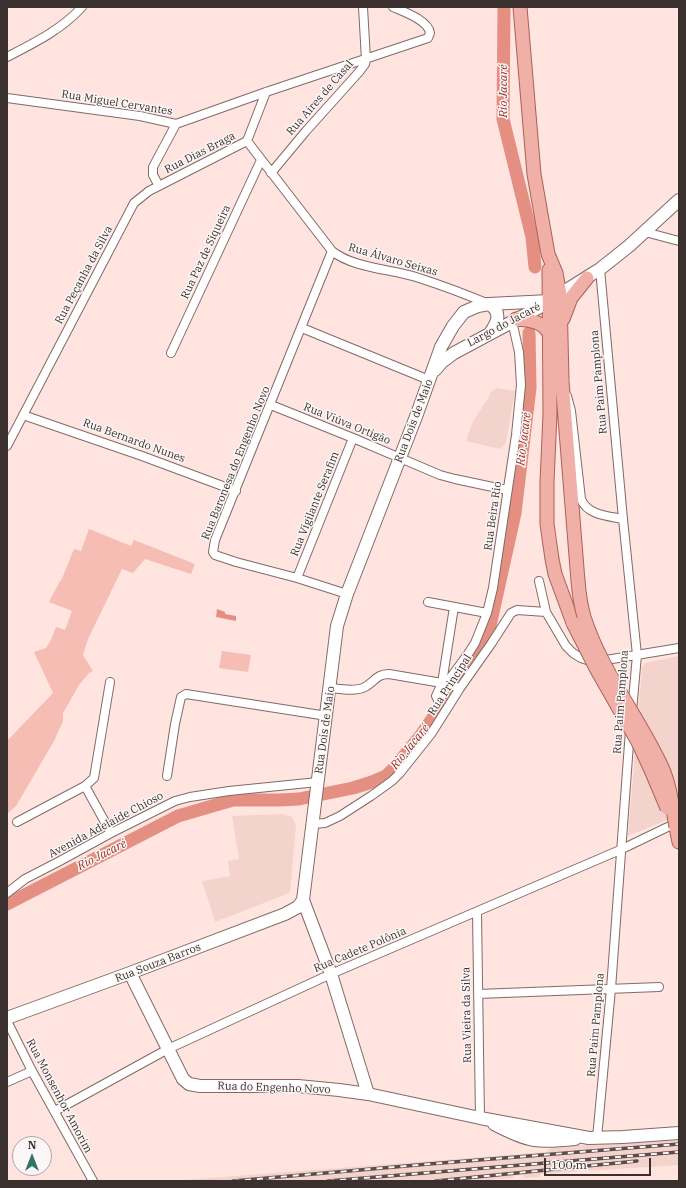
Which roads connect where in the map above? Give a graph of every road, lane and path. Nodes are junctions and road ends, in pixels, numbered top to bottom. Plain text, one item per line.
1 (82, 7) edge
2 (363, 7) edge
3 (393, 7) edge
4 (520, 7) edge
5 (7, 57) edge
6 (366, 60) junction
7 (266, 92) junction
8 (7, 98) edge
9 (176, 124) junction
10 (247, 141) junction
11 (261, 160) junction
12 (271, 173) junction
13 (160, 186) junction
14 (679, 200) edge
15 (645, 232) junction
16 (679, 241) edge
17 (332, 251) junction
18 (600, 269) junction
19 (587, 278) junction
20 (554, 298) junction
21 (489, 304) junction
22 (514, 320) junction
23 (452, 326) junction
24 (302, 328) junction
25 (555, 332) junction
26 (490, 333) junction
27 (465, 346) junction
28 (171, 354) dead end
29 (431, 377) junction
30 (562, 381) junction
31 (271, 405) junction
32 (24, 415) junction
33 (353, 438) junction
34 (7, 446) edge
35 (400, 458) junction
36 (507, 490) junction
37 (236, 491) junction
38 (623, 519) junction
39 (297, 578) junction
40 (539, 581) dead end
41 (347, 594) junction
42 (428, 602) dead end
43 (454, 608) junction
44 (546, 612) junction
45 (487, 613) junction
46 (679, 648) edge
47 (637, 654) junction
48 (587, 660) junction
49 (110, 682) dead end
50 (445, 684) junction
51 (330, 688) junction
52 (458, 688) junction
53 (438, 700) dead end
54 (327, 716) junction
55 (629, 748) junction
56 (167, 776) dead end
57 (85, 786) junction
58 (317, 786) junction
59 (17, 822) dead end
60 (313, 824) junction
61 (677, 825) edge
62 (111, 833) junction
63 (679, 842) edge
64 (620, 850) junction
65 (7, 893) edge
66 (304, 900) junction
67 (477, 912) junction
68 (130, 973) junction
69 (331, 974) junction
70 (659, 987) dead end
71 (610, 989) junction
72 (478, 994) junction
73 (7, 1018) edge
74 (7, 1021) edge
75 (168, 1049) junction
76 (32, 1071) junction
77 (7, 1082) edge
78 (368, 1094) junction
79 (55, 1110) junction
80 (482, 1118) junction
81 (679, 1133) edge
82 (593, 1138) junction
83 (93, 1181) edge

1 - 5 street
2 - 6 street, Rua Aires de Casal
3 - 6 street
4 - 20 main road
6 - 7 street
6 - 12 street, Rua Aires de Casal
7 - 9 street, Rua Miguel Cervantes
7 - 10 street, Rua Dias Braga
8 - 9 street, Rua Miguel Cervantes
9 - 13 street
10 - 11 street, Rua Álvaro Seixas
10 - 13 street, Rua Dias Braga
11 - 12 street, Rua Álvaro Seixas
11 - 28 street, Rua Paz de Siqueira
12 - 17 street, Rua Álvaro Seixas
13 - 32 street, Rua Peçanha da Silva
14 - 15 main road
15 - 16 street
15 - 18 main road
17 - 21 street, Rua Álvaro Seixas
17 - 24 street, Rua Baronesa do Engenho Novo
18 - 19 main road
18 - 38 street, Rua Paim Pamplona
19 - 20 main road
19 - 25 main road
20 - 21 main road, Largo do Jacaré
20 - 22 main road, Largo do Jacaré
20 - 25 main road
21 - 23 main road, Largo do Jacaré
21 - 26 main road
22 - 25 main road
22 - 26 main road, Largo do Jacaré
22 - 36 street, Rua Beira Rio
23 - 27 main road
23 - 29 main road, Largo do Jacaré
24 - 29 street
24 - 31 street, Rua Baronesa do Engenho Novo
25 - 30 main road
25 - 61 main road, bridge
26 - 27 main road, Largo do Jacaré
27 - 29 main road, Largo do Jacaré
29 - 35 main road, Rua Dois de Maio
30 - 38 street
30 - 61 main road, bridge
31 - 33 street, Rua Viúva Ortigão
31 - 37 street, Rua Baronesa do Engenho Novo
32 - 34 street, Rua Peçanha da Silva
32 - 37 street, Rua Bernardo Nunes
33 - 35 street, Rua Viúva Ortigão
33 - 39 street, Rua Vigilante Serafim
35 - 36 street, Rua Viúva Ortigão
35 - 41 main road, Rua Dois de Maio
36 - 45 street, Rua Beira Rio
37 - 39 street, Rua Baronesa do Engenho Novo
38 - 47 street, Rua Paim Pamplona
39 - 41 street, Rua Baronesa do Engenho Novo
40 - 44 street
41 - 51 main road, Rua Dois de Maio
42 - 43 street
43 - 45 street
43 - 50 street
44 - 48 street
44 - 52 street, Rua Principal
45 - 50 street, Rua Beira Rio
46 - 47 street
47 - 48 street
47 - 55 street, Rua Paim Pamplona
48 - 55 street
49 - 57 street
50 - 51 street
50 - 52 street
50 - 53 street
51 - 54 main road, Rua Dois de Maio
52 - 60 street, Rua Principal
54 - 56 street
54 - 58 main road, Rua Dois de Maio
55 - 64 street, Rua Paim Pamplona
57 - 59 street
57 - 62 street
58 - 60 main road, Rua Dois de Maio
58 - 62 street, Avenida Adelaide Chioso
60 - 66 main road, Rua Dois de Maio
61 - 63 main road
61 - 64 street, Rua Cadete Polônia
62 - 65 street, Avenida Adelaide Chioso
64 - 67 street, Rua Cadete Polônia
64 - 71 street, Rua Paim Pamplona
66 - 68 main road, Rua Souza Barros
66 - 69 main road, Rua Dois de Maio
67 - 69 street, Rua Cadete Polônia
67 - 72 street, Rua Vieira da Silva
68 - 73 main road, Rua Souza Barros
68 - 75 main road, Rua do Engenho Novo
69 - 75 street, Rua Cadete Polônia
69 - 78 main road, Rua Dois de Maio
70 - 71 street
71 - 72 street
71 - 82 street, Rua Paim Pamplona
72 - 80 street, Rua Vieira da Silva
74 - 76 street, Rua Monsenhor Amorim
75 - 78 main road, Rua do Engenho Novo
75 - 79 street, Rua Cadete Polônia
76 - 77 street
76 - 79 street, Rua Monsenhor Amorim
78 - 80 main road, Rua do Engenho Novo
79 - 83 street, Rua Monsenhor Amorim
80 - 82 main road, Rua do Engenho Novo
81 - 82 main road, Rua do Engenho Novo

